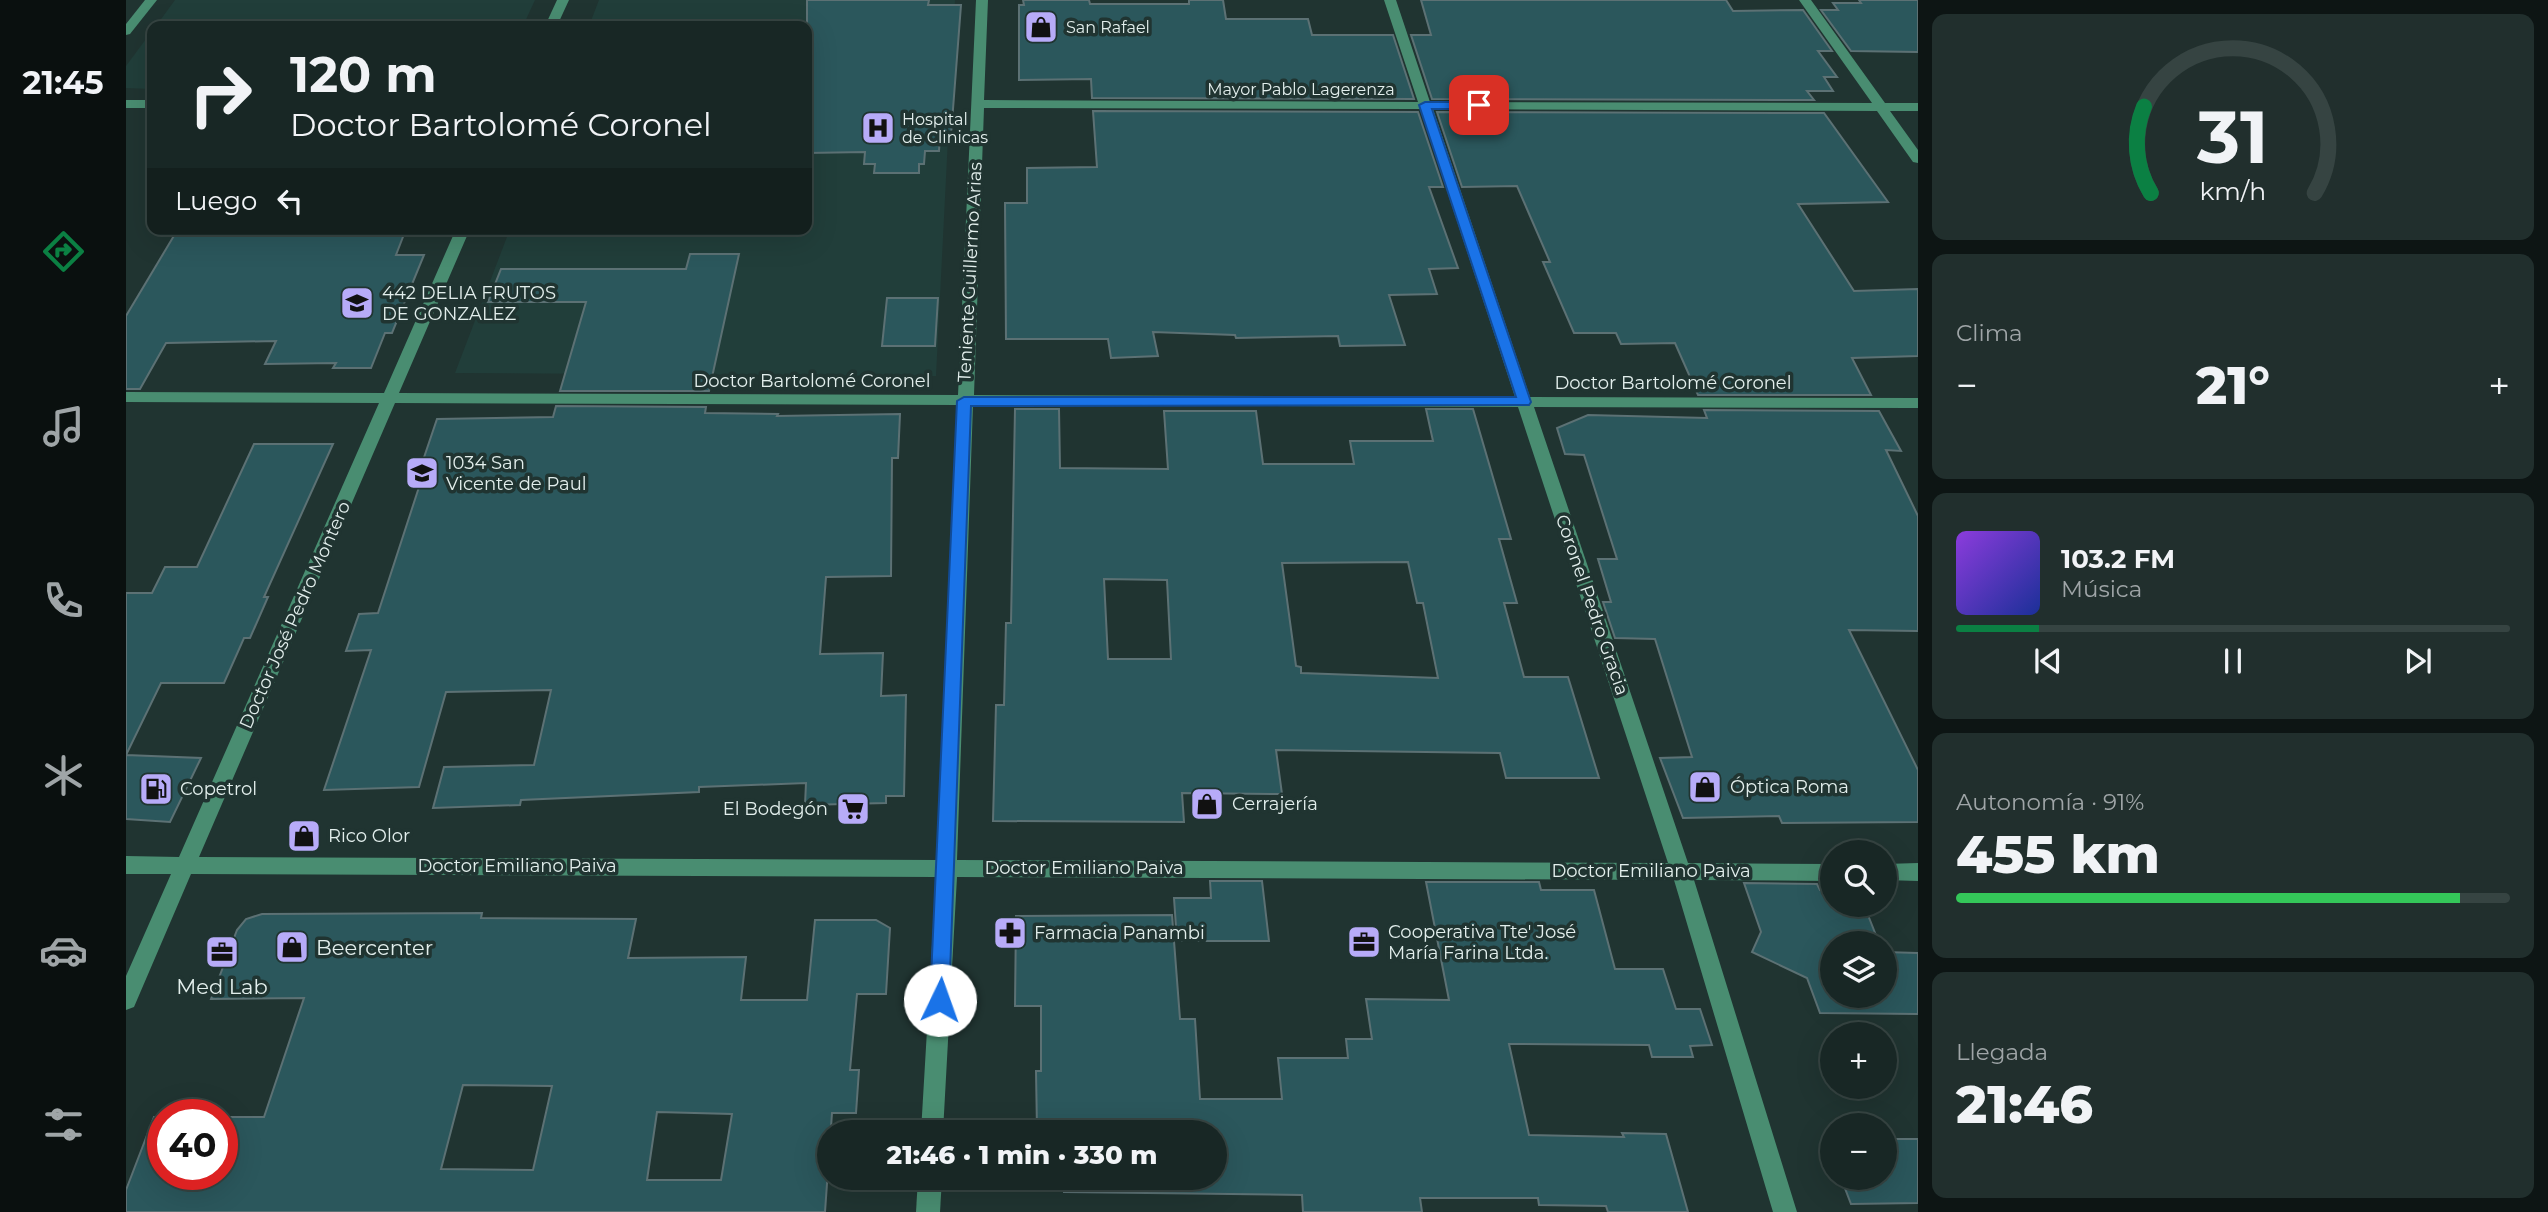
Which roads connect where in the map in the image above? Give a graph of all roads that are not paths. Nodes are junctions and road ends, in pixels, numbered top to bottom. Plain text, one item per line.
1 (151, 0) edge
2 (563, 0) edge
3 (982, 0) edge
4 (1390, 0) edge
5 (1805, 0) edge
6 (553, 21) edge
7 (126, 32) edge
8 (126, 104) edge
9 (147, 104) edge
10 (978, 104) junction
11 (1425, 105) junction
12 (1881, 107) junction
13 (1918, 107) edge
14 (1918, 159) edge
15 (460, 235) edge
16 (126, 397) edge
17 (389, 399) junction
18 (964, 401) junction
19 (1524, 402) junction
20 (1918, 403) edge
21 (187, 864) junction
22 (126, 865) edge
23 (947, 868) junction
24 (1681, 871) junction
25 (1820, 872) edge
26 (1897, 872) edge
27 (1918, 872) edge
28 (126, 1000) edge
29 (933, 1120) edge
30 (929, 1190) edge
31 (928, 1212) edge
32 (1785, 1212) edge

1 - 7 street
2 - 6 street
3 - 10 street, Teniente Guillermo Arias
4 - 11 street, Coronel Pedro Gracia
5 - 12 street
8 - 9 street
10 - 11 street, Mayor Pablo Lagerenza
10 - 18 street, Teniente Guillermo Arias
11 - 12 street, Mayor Pablo Lagerenza
11 - 19 street, Coronel Pedro Gracia
12 - 13 street, Mayor Pablo Lagerenza
12 - 14 street
15 - 17 street, Doctor José Pedro Montero
16 - 17 street, Doctor Bartolomé Coronel
17 - 18 street, Doctor Bartolomé Coronel
17 - 21 street, Doctor José Pedro Montero
18 - 19 street, Doctor Bartolomé Coronel
18 - 23 street, Teniente Guillermo Arias
19 - 20 street, Doctor Bartolomé Coronel
19 - 24 street, Coronel Pedro Gracia
21 - 22 street, Doctor Emiliano Paiva
21 - 23 street, Doctor Emiliano Paiva
21 - 28 street, Doctor José Pedro Montero
23 - 24 street, Doctor Emiliano Paiva
23 - 29 street, Teniente Guillermo Arias
24 - 25 street, Doctor Emiliano Paiva
24 - 32 street, Coronel Pedro Gracia
26 - 27 street
30 - 31 street

